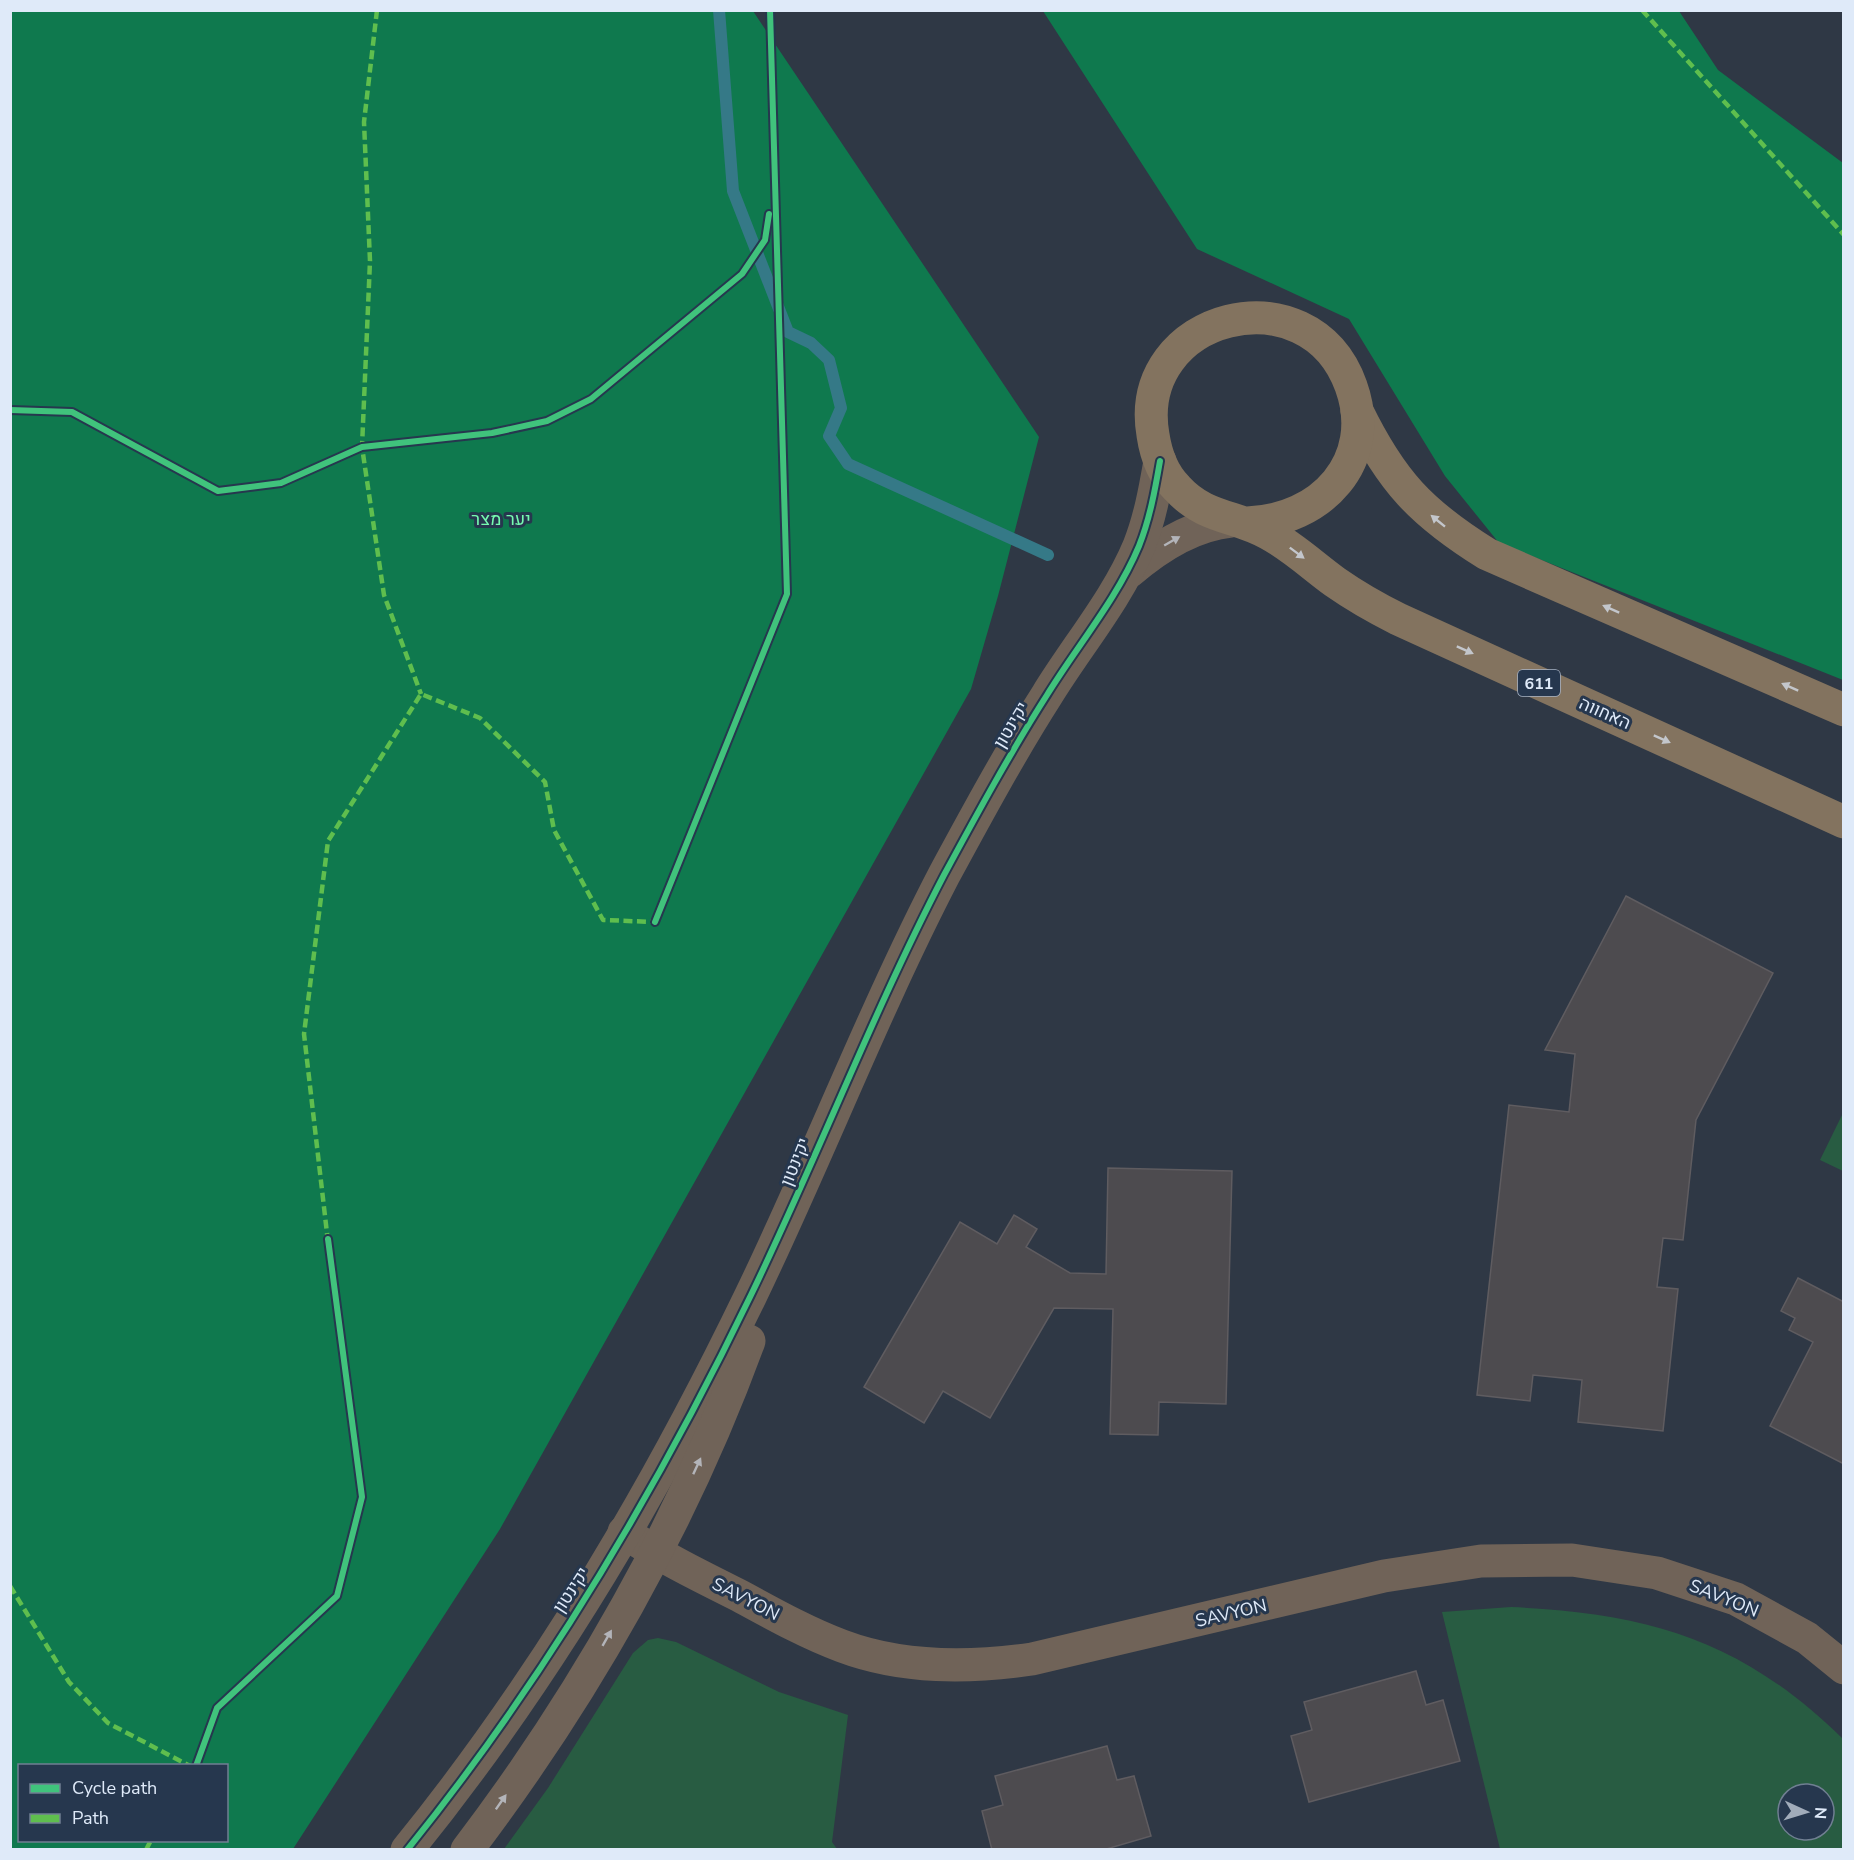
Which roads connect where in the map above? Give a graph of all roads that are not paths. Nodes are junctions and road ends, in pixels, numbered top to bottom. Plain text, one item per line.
1 (1357, 410) junction
2 (1160, 461) junction
3 (1239, 522) junction
4 (1125, 576) junction
5 (1844, 710) edge
6 (1844, 822) edge
7 (796, 1199) junction
8 (624, 1532) junction
9 (655, 1552) junction
10 (1844, 1668) edge
11 (407, 1850) edge
12 (467, 1850) edge

1 - 2 main road, 611
1 - 3 main road, 611
5 -> 1 main road, 611
2 - 3 main road, 611
2 - 4 street, יקינטון
4 -> 3 street, יקינטון
3 -> 6 main road, האחווה / 611
4 - 7 street, יקינטון
7 - 8 street, יקינטון
9 -> 7 street, יקינטון
8 - 9 street, SAVYON
8 - 11 street, יקינטון
9 - 10 street, SAVYON
12 -> 9 street, יקינטון

